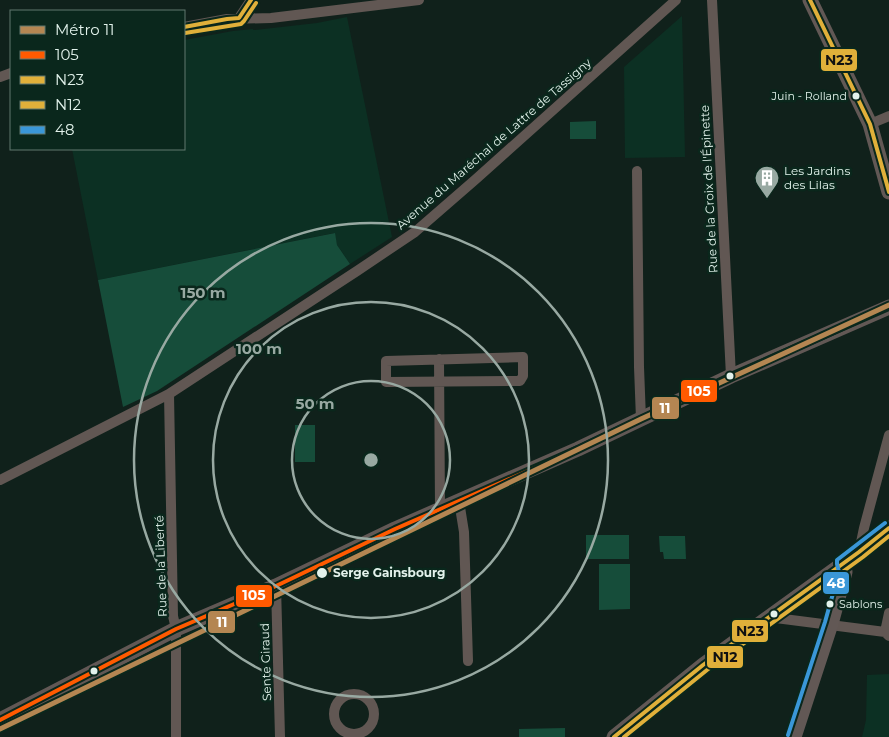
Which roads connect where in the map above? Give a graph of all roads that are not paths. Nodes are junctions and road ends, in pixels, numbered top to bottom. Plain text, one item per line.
1 (251, 0) edge
2 (419, 0) edge
3 (676, 0) edge
4 (712, 0) edge
5 (810, 0) edge
6 (239, 18) junction
7 (185, 27) edge
8 (889, 116) edge
9 (870, 124) junction
10 (637, 172) dead end
11 (889, 192) edge
12 (889, 308) edge
13 (438, 359) junction
14 (731, 376) junction
15 (439, 382) junction
16 (169, 394) junction
17 (641, 419) junction
18 (889, 435) edge
19 (0, 480) edge
20 (459, 501) junction
21 (440, 509) junction
22 (889, 528) edge
23 (859, 552) junction
24 (843, 563) junction
25 (276, 586) junction
26 (889, 613) edge
27 (767, 617) junction
28 (831, 624) junction
29 (176, 629) junction
30 (887, 634) edge
31 (468, 661) dead end
32 (0, 720) edge
33 (353, 736) edge
34 (176, 737) edge
35 (280, 737) edge
36 (614, 737) edge
37 (794, 737) edge

1 - 6 street
2 - 6 street
3 - 16 street, Avenue du Maréchal de Lattre de Tassigny
4 - 14 street, Rue de la Croix de l'Épinette
5 - 9 street
6 - 7 street
8 - 9 street
9 - 11 street
10 - 17 street
12 - 14 street
13 - 15 street
13 - 15 street
13 - 15 street
14 - 17 street
15 - 21 street
16 - 19 street, Avenue du Maréchal de Lattre de Tassigny
16 - 29 street, Rue de la Liberté
17 - 20 street
18 - 23 street
20 - 21 street
20 - 31 street
21 - 25 street
22 - 23 street
23 - 24 street
24 - 27 street
24 - 28 street
25 - 29 street
25 - 35 street, Sente Giraud
26 - 30 street
27 - 28 street
27 - 36 street
28 - 30 street
28 - 37 street
29 - 32 street
29 - 34 street, Rue de la Liberté
33 - 33 street

